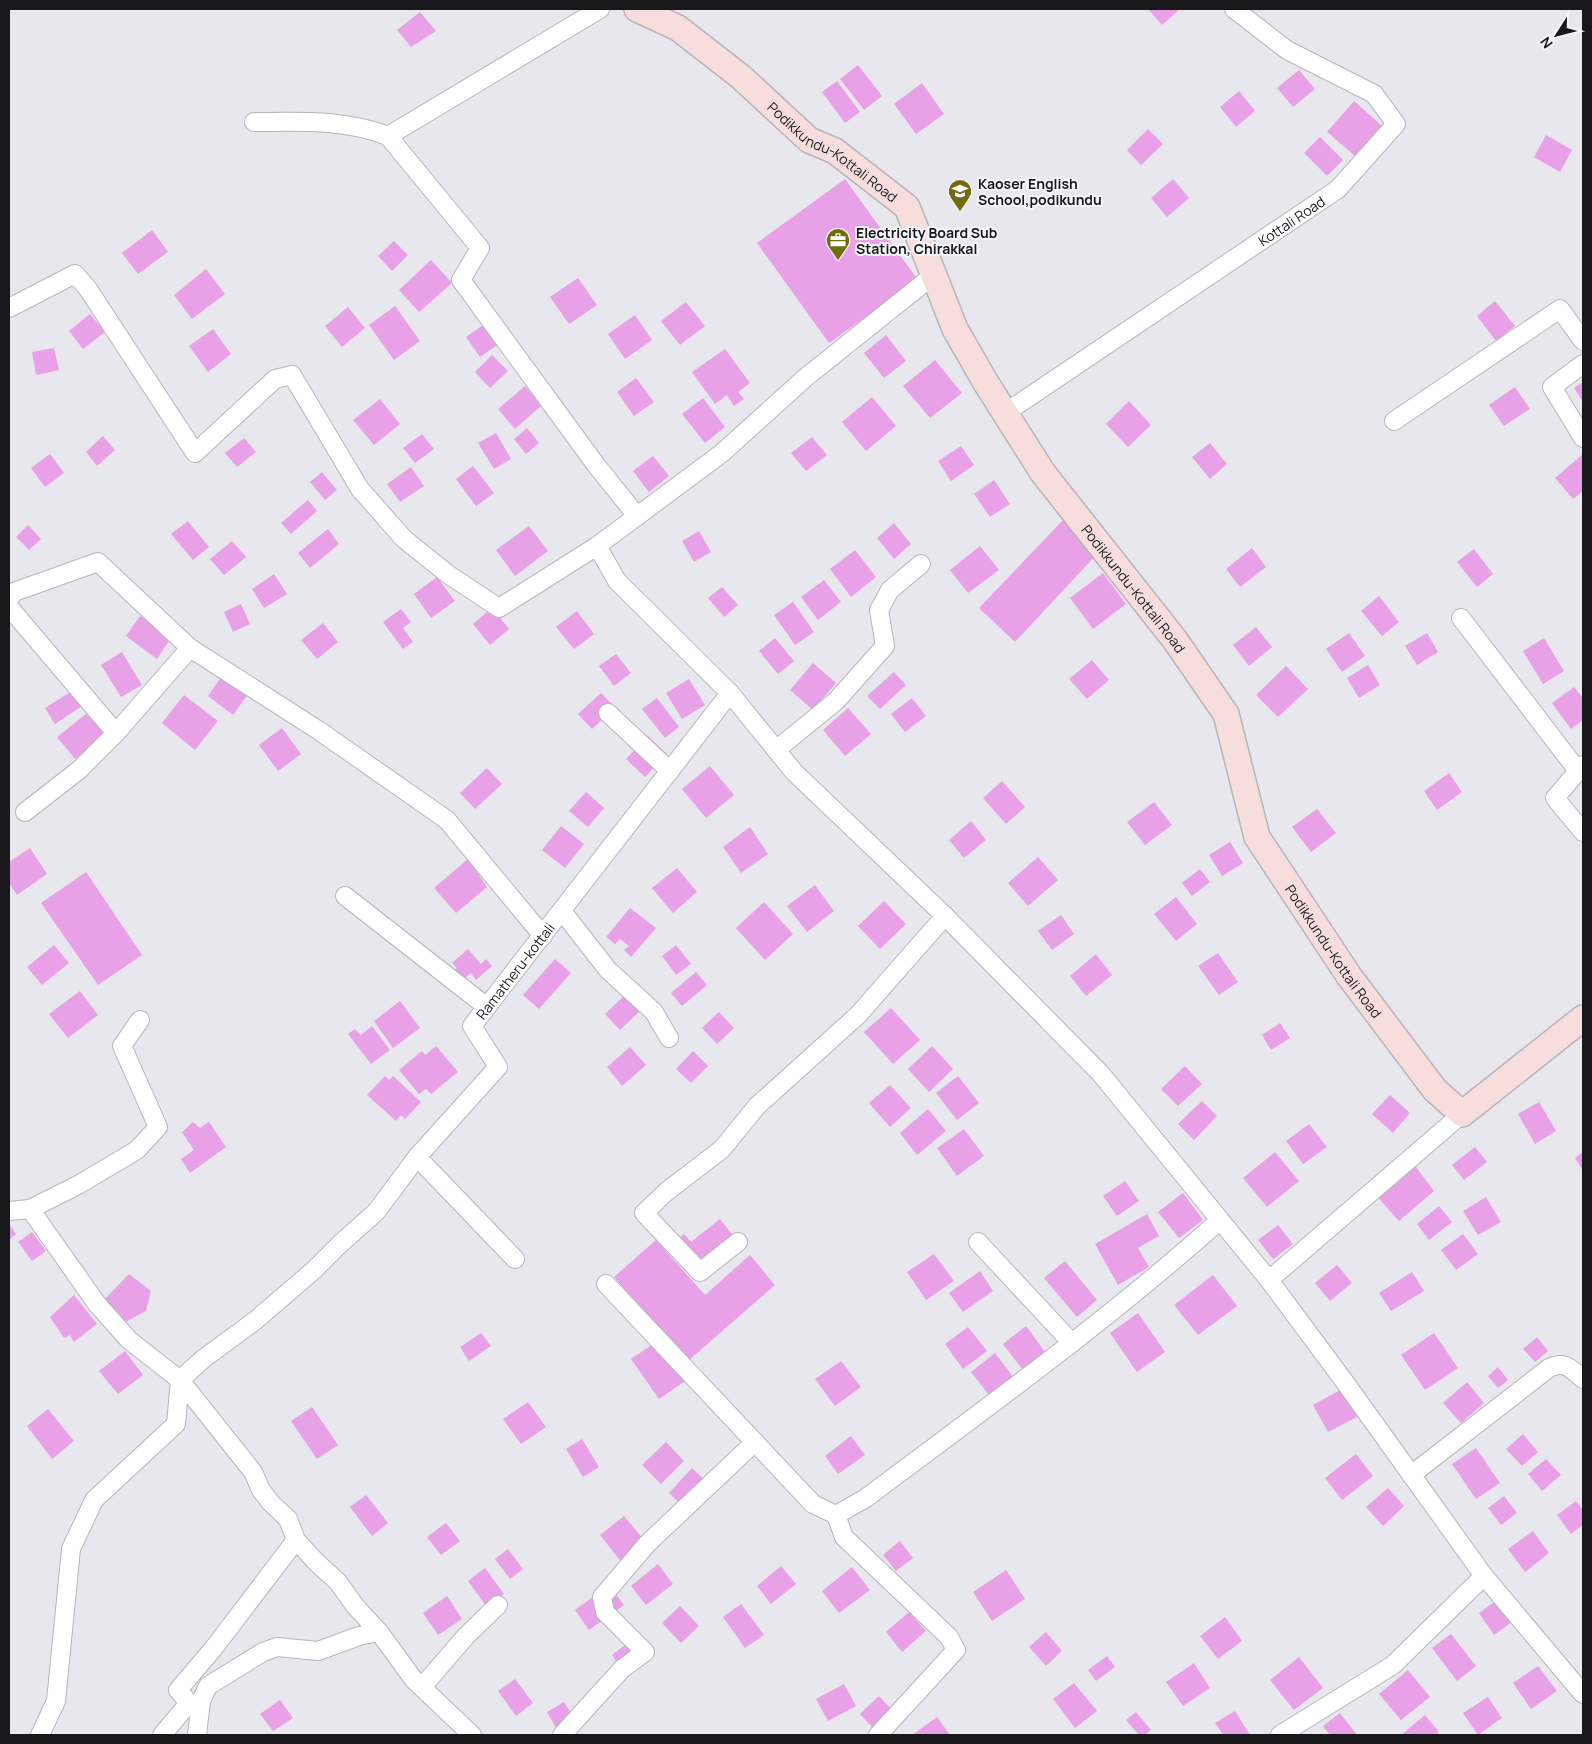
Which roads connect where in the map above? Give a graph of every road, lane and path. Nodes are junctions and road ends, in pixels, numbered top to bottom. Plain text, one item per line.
1 (600, 9) edge
2 (637, 9) edge
3 (1234, 9) edge
4 (254, 122) dead end
5 (388, 136) junction
6 (935, 274) junction
7 (9, 308) edge
8 (1583, 342) edge
9 (1583, 364) edge
10 (1005, 413) junction
11 (1394, 421) dead end
12 (1583, 438) edge
13 (637, 516) junction
14 (597, 546) junction
15 (921, 564) dead end
16 (9, 599) edge
17 (9, 607) edge
18 (1461, 618) dead end
19 (190, 648) junction
20 (730, 693) junction
21 (608, 714) dead end
22 (116, 733) junction
23 (776, 750) junction
24 (1581, 768) edge
25 (670, 771) junction
26 (25, 812) dead end
27 (1583, 832) edge
28 (345, 896) dead end
29 (562, 911) junction
30 (944, 916) junction
31 (543, 936) junction
32 (487, 1007) junction
33 (1583, 1018) edge
34 (140, 1020) dead end
35 (669, 1038) dead end
36 (1462, 1114) junction
37 (417, 1156) junction
38 (30, 1209) junction
39 (9, 1211) edge
40 (1219, 1221) junction
41 (738, 1242) dead end
42 (978, 1242) dead end
43 (515, 1259) dead end
44 (1268, 1280) junction
45 (606, 1284) dead end
46 (1072, 1343) junction
47 (1583, 1379) edge
48 (180, 1380) junction
49 (755, 1442) junction
50 (1411, 1475) junction
51 (836, 1515) junction
52 (296, 1540) junction
53 (1484, 1576) junction
54 (498, 1605) dead end
55 (379, 1632) junction
56 (422, 1687) junction
57 (1583, 1694) edge
58 (40, 1735) edge
59 (162, 1735) edge
60 (197, 1735) edge
61 (472, 1735) edge
62 (562, 1735) edge
63 (878, 1735) edge
64 (1280, 1735) edge

1 - 5 street
2 - 6 main road, Podikkundu-Kottali Road
3 - 10 street, Kottali Road
4 - 5 street
5 - 13 street
6 - 10 main road, Podikkundu-Kottali Road
6 - 13 street
7 - 14 street
8 - 11 street
9 - 12 street
10 - 36 main road, Podikkundu-Kottali Road
13 - 14 street
14 - 20 street
15 - 23 street
16 - 19 street
17 - 22 street
18 - 24 street
19 - 22 street
19 - 31 street
20 - 23 street
20 - 25 street, Ramatheru-kottali
21 - 25 street
22 - 26 street
23 - 30 street
24 - 27 street
25 - 29 street, Ramatheru-kottali
28 - 32 street
29 - 31 street, Ramatheru-kottali
29 - 35 street
30 - 40 street
30 - 41 street
31 - 32 street, Ramatheru-kottali
32 - 37 street, Ramatheru-kottali
33 - 36 main road
34 - 38 street
36 - 44 street
37 - 43 street
37 - 48 street
38 - 39 street
38 - 48 street
40 - 44 street
40 - 46 street
42 - 46 street
44 - 50 street
45 - 49 street
46 - 51 street
47 - 50 street
48 - 52 street
48 - 58 street
49 - 51 street
49 - 62 street
50 - 53 street
51 - 63 street
52 - 55 street
52 - 59 street
53 - 57 street
53 - 64 street
54 - 56 street
55 - 56 street
55 - 60 street
56 - 61 street

